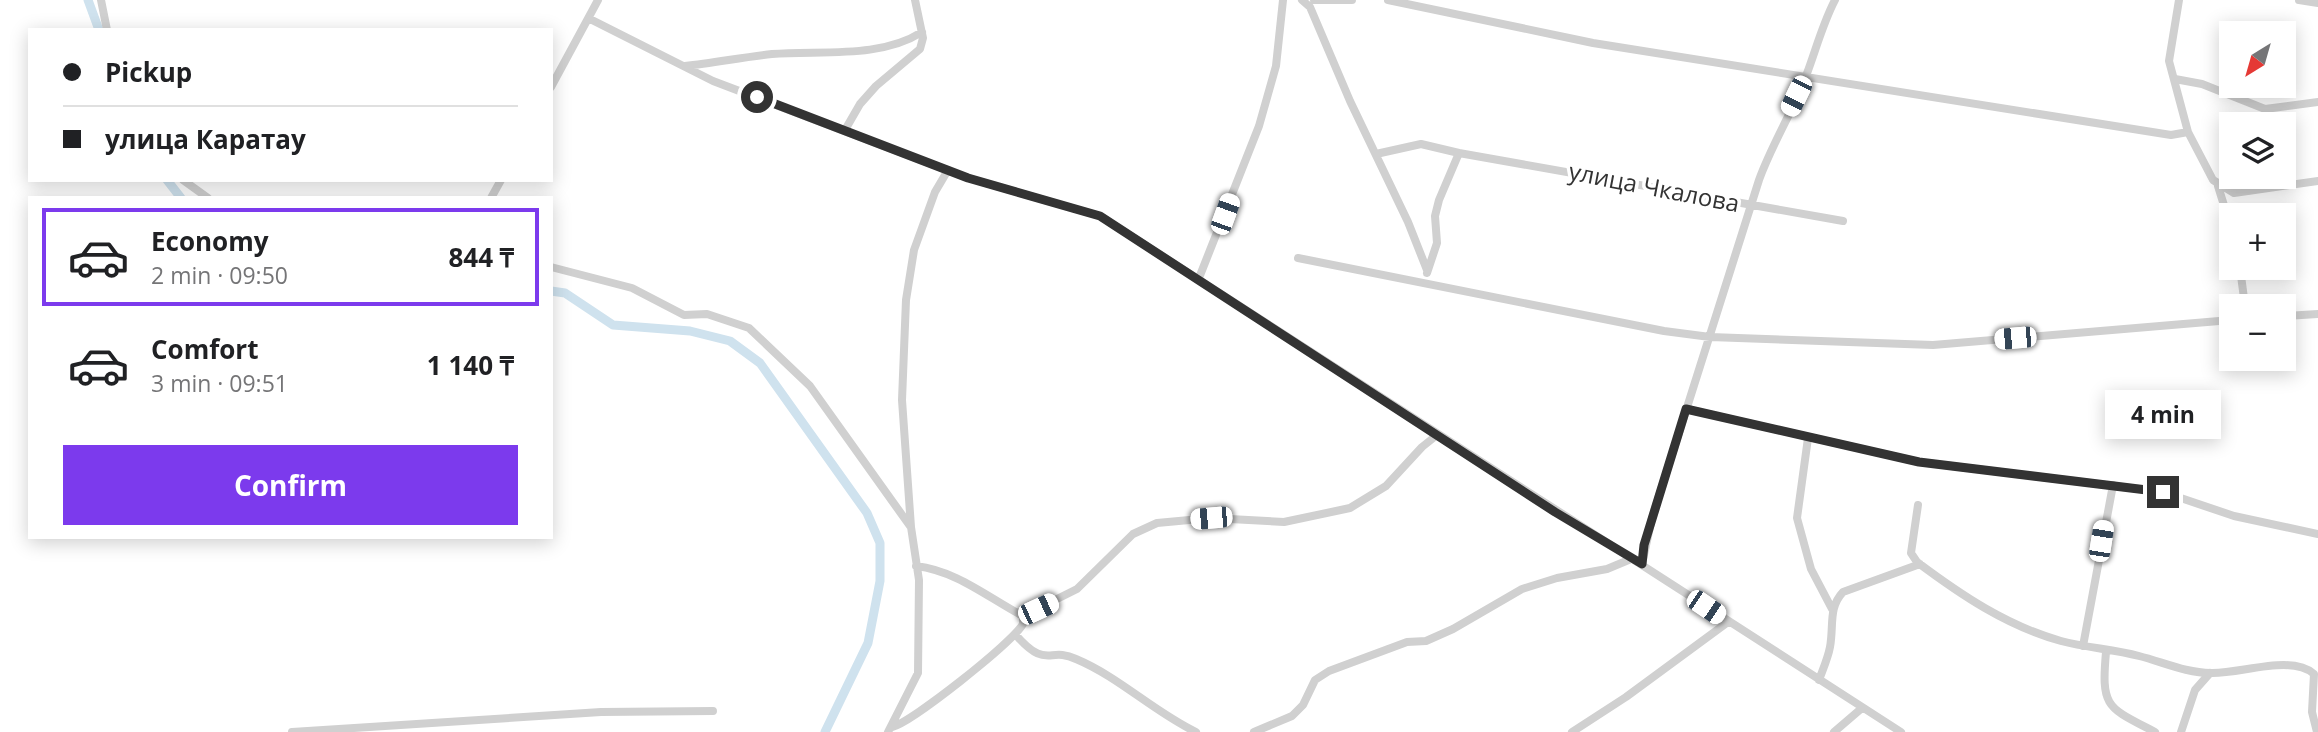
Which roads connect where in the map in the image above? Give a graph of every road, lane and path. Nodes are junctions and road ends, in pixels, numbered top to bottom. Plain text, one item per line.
1 (101, 0) edge
2 (598, 0) edge
3 (915, 0) edge
4 (1283, 0) edge
5 (1302, 0) edge
6 (1314, 0) edge
7 (1352, 0) edge
8 (1388, 0) edge
9 (1835, 0) edge
10 (2179, 0) edge
11 (2299, 0) edge
12 (2318, 3) edge
13 (590, 19) junction
14 (107, 28) edge
15 (922, 32) junction
16 (685, 66) junction
17 (1806, 76) junction
18 (2175, 79) junction
19 (553, 84) edge
20 (2318, 102) edge
21 (845, 130) junction
22 (2188, 132) junction
23 (1462, 153) junction
24 (1376, 154) junction
25 (948, 170) junction
26 (2318, 181) edge
27 (186, 182) edge
28 (2218, 186) junction
29 (205, 196) edge
30 (2223, 203) edge
31 (1752, 206) junction
32 (1843, 221) dead end
33 (1298, 258) dead end
34 (553, 268) edge
35 (1427, 273) junction
36 (1199, 278) junction
37 (1428, 284) junction
38 (2318, 314) edge
39 (2296, 315) edge
40 (2219, 321) edge
41 (1710, 337) junction
42 (1686, 409) junction
43 (1437, 435) junction
44 (1808, 438) junction
45 (2113, 485) junction
46 (1918, 505) dead end
47 (911, 527) junction
48 (2318, 534) edge
49 (1631, 559) junction
50 (1642, 564) junction
51 (1920, 564) junction
52 (916, 566) junction
53 (1832, 609) junction
54 (1023, 616) junction
55 (1728, 622) junction
56 (1015, 634) junction
57 (2083, 646) junction
58 (2106, 652) junction
59 (2210, 673) junction
60 (1819, 680) junction
61 (1862, 708) junction
62 (713, 711) dead end
63 (890, 729) edge
64 (292, 732) edge
65 (1196, 732) edge
66 (1254, 732) edge
67 (1572, 732) edge
68 (1834, 732) edge
69 (1901, 732) edge
70 (2155, 732) edge
71 (2181, 732) edge
72 (2317, 732) edge

1 - 14 street
2 - 13 street
3 - 15 street
4 - 36 street
5 - 24 street
6 - 7 street
8 - 17 street
9 - 17 street
10 - 18 street
11 - 12 street
13 - 16 street
13 - 19 street
15 - 16 street
15 - 21 street
16 - 21 street
17 - 22 street
17 - 31 street
18 - 20 street
18 - 22 street
21 - 25 street
22 - 28 street
23 - 24 street, улица Чкалова
23 - 31 street, улица Чкалова
23 - 35 street
24 - 35 street
25 - 36 street
25 - 47 street
26 - 28 street
27 - 29 street
28 - 30 street
31 - 32 street, улица Чкалова
31 - 41 street
33 - 37 street
34 - 47 street
35 - 37 street
36 - 43 street
37 - 41 street
38 - 39 street
40 - 41 street
41 - 42 street
42 - 44 street
42 - 50 street
43 - 49 street
43 - 54 street
44 - 45 street
44 - 53 street
45 - 48 street
45 - 57 street
46 - 51 street
47 - 52 street
49 - 50 street
49 - 66 street
50 - 55 street
51 - 53 street
51 - 57 street
52 - 54 street
52 - 63 street
53 - 60 street
54 - 56 street
55 - 60 street
55 - 67 street
56 - 63 street
56 - 65 street
57 - 58 street
58 - 59 street
58 - 70 street
59 - 71 street
59 - 72 street
60 - 61 street
61 - 68 street
61 - 69 street
62 - 64 street

